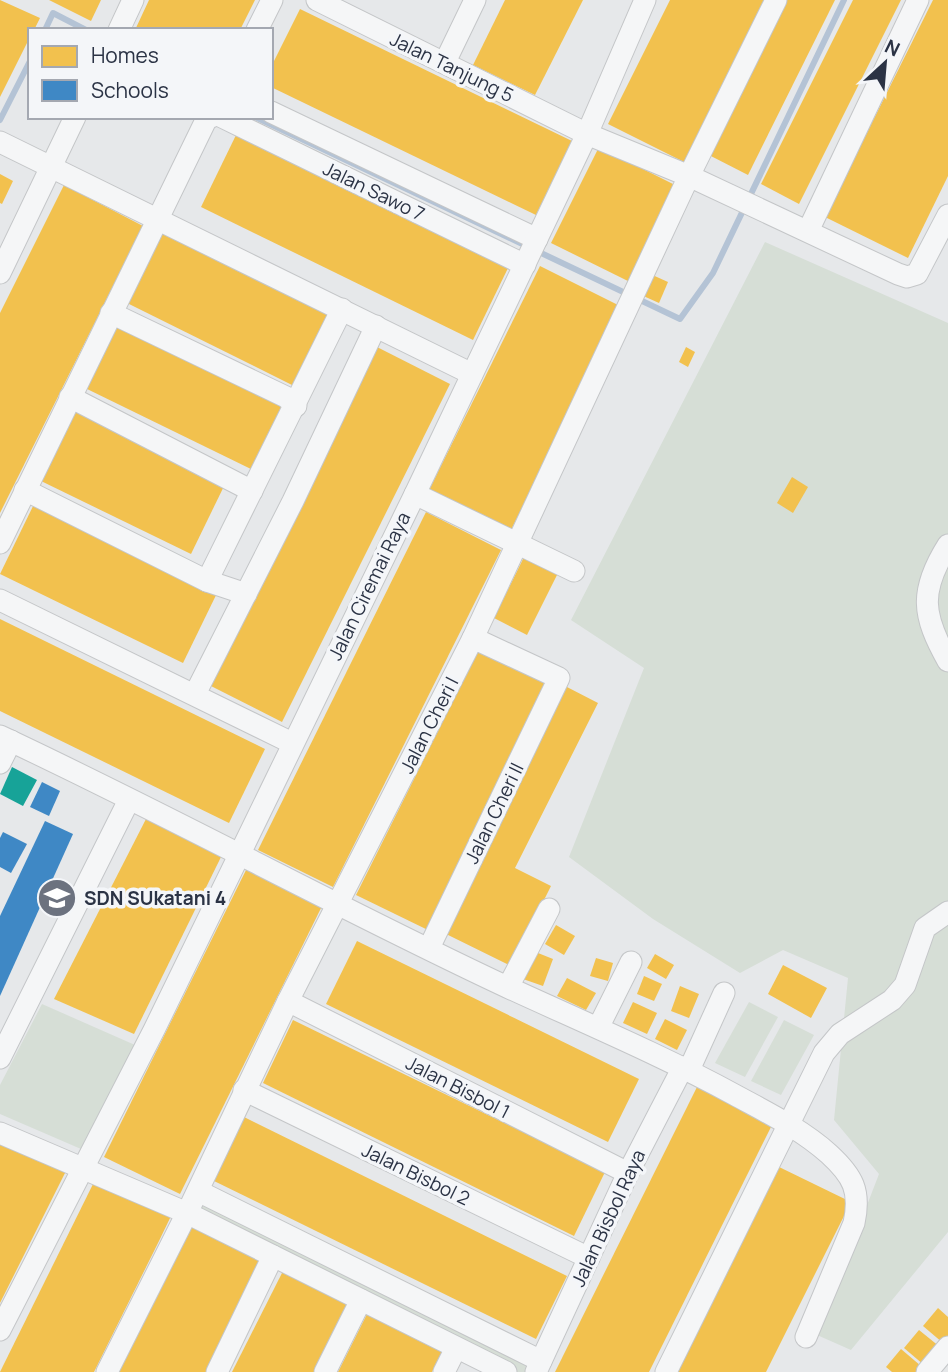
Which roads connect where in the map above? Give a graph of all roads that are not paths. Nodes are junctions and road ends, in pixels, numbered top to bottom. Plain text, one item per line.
1 (133, 0) edge
2 (272, 0) edge
3 (317, 0) edge
4 (475, 0) edge
5 (645, 0) edge
6 (776, 0) edge
7 (918, 0) edge
8 (119, 28) edge
9 (258, 28) edge
10 (445, 62) junction
11 (273, 113) edge
12 (74, 119) edge
13 (208, 119) edge
14 (227, 119) edge
15 (587, 134) junction
16 (1, 143) edge
17 (50, 167) junction
18 (689, 176) junction
19 (948, 215) edge
20 (157, 219) junction
21 (808, 231) junction
22 (531, 252) junction
23 (0, 273) edge
24 (342, 309) junction
25 (111, 313) junction
26 (376, 326) junction
27 (472, 373) junction
28 (70, 397) junction
29 (291, 401) junction
30 (25, 490) junction
31 (252, 491) junction
32 (415, 494) junction
33 (0, 543) edge
34 (517, 544) junction
35 (948, 545) edge
36 (574, 571) dead end
37 (207, 581) junction
38 (246, 594) junction
39 (0, 600) edge
40 (473, 638) junction
41 (948, 661) edge
42 (195, 694) junction
43 (5, 739) edge
44 (292, 743) junction
45 (0, 763) edge
46 (129, 800) junction
47 (239, 855) junction
48 (338, 904) junction
49 (549, 909) dead end
50 (948, 912) edge
51 (429, 948) junction
52 (631, 962) dead end
53 (508, 987) junction
54 (724, 993) dead end
55 (288, 1001) junction
56 (599, 1027) junction
57 (0, 1058) edge
58 (686, 1069) junction
59 (244, 1090) junction
60 (788, 1124) junction
61 (0, 1133) edge
62 (83, 1167) junction
63 (628, 1173) junction
64 (198, 1191) junction
65 (187, 1213) junction
66 (273, 1256) junction
67 (589, 1258) junction
68 (360, 1300) junction
69 (0, 1330) edge
70 (806, 1337) dead end
71 (457, 1348) junction
72 (539, 1366) edge
73 (107, 1372) edge
74 (217, 1372) edge
75 (325, 1372) edge
76 (444, 1372) edge
77 (506, 1372) edge
78 (666, 1372) edge

1 - 8 street
2 - 9 street
3 - 10 street, Jalan Tanjung 5
4 - 10 street
5 - 15 street, Jalan Ciremai Raya
6 - 18 street, Jalan Cheri I
7 - 21 street
10 - 15 street, Jalan Tanjung 5
11 - 22 street
12 - 17 street
13 - 20 street
14 - 22 street, Jalan Sawo 7
15 - 18 street, Jalan Tanjung 5
15 - 22 street, Jalan Ciremai Raya
16 - 17 street
17 - 20 street
17 - 23 street
18 - 21 street, Jalan Tanjung 5
18 - 34 street, Jalan Cheri I
19 - 21 street, Jalan Tanjung 5
20 - 24 street
20 - 25 street
22 - 27 street, Jalan Ciremai Raya
24 - 26 street
24 - 29 street
25 - 28 street
25 - 29 street
26 - 27 street
26 - 38 street
27 - 32 street, Jalan Ciremai Raya
28 - 30 street
28 - 31 street
29 - 31 street
30 - 33 street
30 - 37 street
31 - 37 street
32 - 34 street
32 - 44 street, Jalan Ciremai Raya
34 - 36 street
34 - 40 street, Jalan Cheri I
35 - 41 street
37 - 38 street
38 - 42 street
39 - 42 street
40 - 48 street, Jalan Cheri I
40 - 51 street, Jalan Cheri II
42 - 44 street
43 - 45 street
43 - 46 street
44 - 47 street, Jalan Ciremai Raya
46 - 47 street
46 - 57 street
47 - 48 street
47 - 62 street, Jalan Ciremai Raya
48 - 51 street
48 - 55 street, Jalan Cheri I
49 - 53 street
50 - 60 street
51 - 53 street
52 - 56 street
53 - 56 street
54 - 58 street, Jalan Bisbol Raya
55 - 59 street, Jalan Cheri I
55 - 63 street, Jalan Bisbol 1
56 - 58 street
58 - 60 street
58 - 63 street, Jalan Bisbol Raya
59 - 64 street, Jalan Cheri I
59 - 67 street, Jalan Bisbol 2
60 - 70 street
60 - 78 street
61 - 62 street
62 - 65 street
62 - 69 street, Jalan Ciremai Raya
63 - 67 street, Jalan Bisbol Raya
64 - 65 street, Jalan Cheri I
64 - 72 street
65 - 66 street
65 - 73 street, Jalan Cheri I
66 - 68 street
66 - 74 street
67 - 72 street, Jalan Bisbol Raya
68 - 71 street
68 - 75 street
71 - 76 street
71 - 77 street

